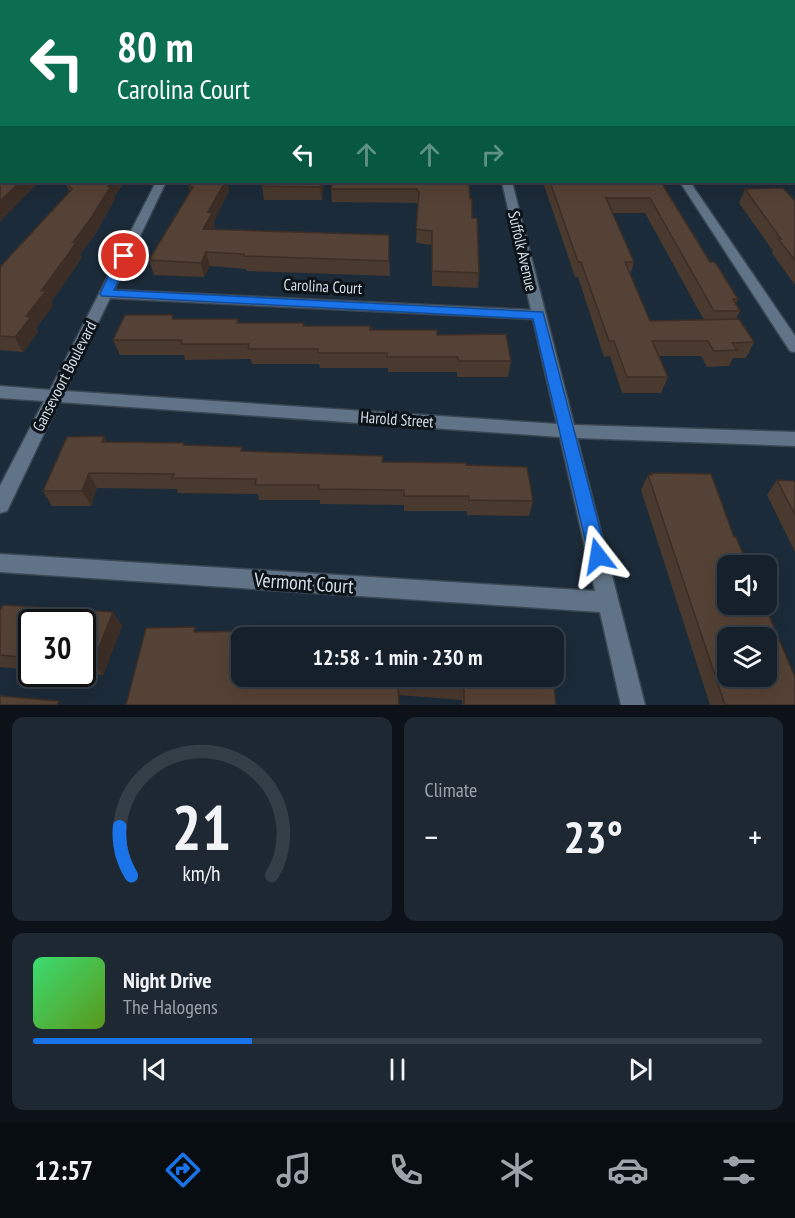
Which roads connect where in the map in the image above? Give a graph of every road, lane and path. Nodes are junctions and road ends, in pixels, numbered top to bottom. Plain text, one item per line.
1 (161, 183) edge
2 (507, 183) edge
3 (686, 183) edge
4 (106, 294) junction
5 (538, 315) junction
6 (795, 347) edge
7 (0, 392) edge
8 (53, 395) junction
9 (568, 431) junction
10 (795, 439) edge
11 (0, 505) edge
12 (0, 563) edge
13 (609, 602) junction
14 (633, 705) edge

1 - 4 street, Gansevoort Boulevard
2 - 5 street, Suffolk Avenue
3 - 6 street
4 - 5 street, Carolina Court
4 - 8 street, Gansevoort Boulevard
5 - 9 street, Suffolk Avenue
7 - 8 street, Harold Street
8 - 9 street, Harold Street
8 - 11 street, Gansevoort Boulevard
9 - 10 street, Harold Street
9 - 13 street, Suffolk Avenue
12 - 13 street, Vermont Court
13 - 14 street, Suffolk Avenue

